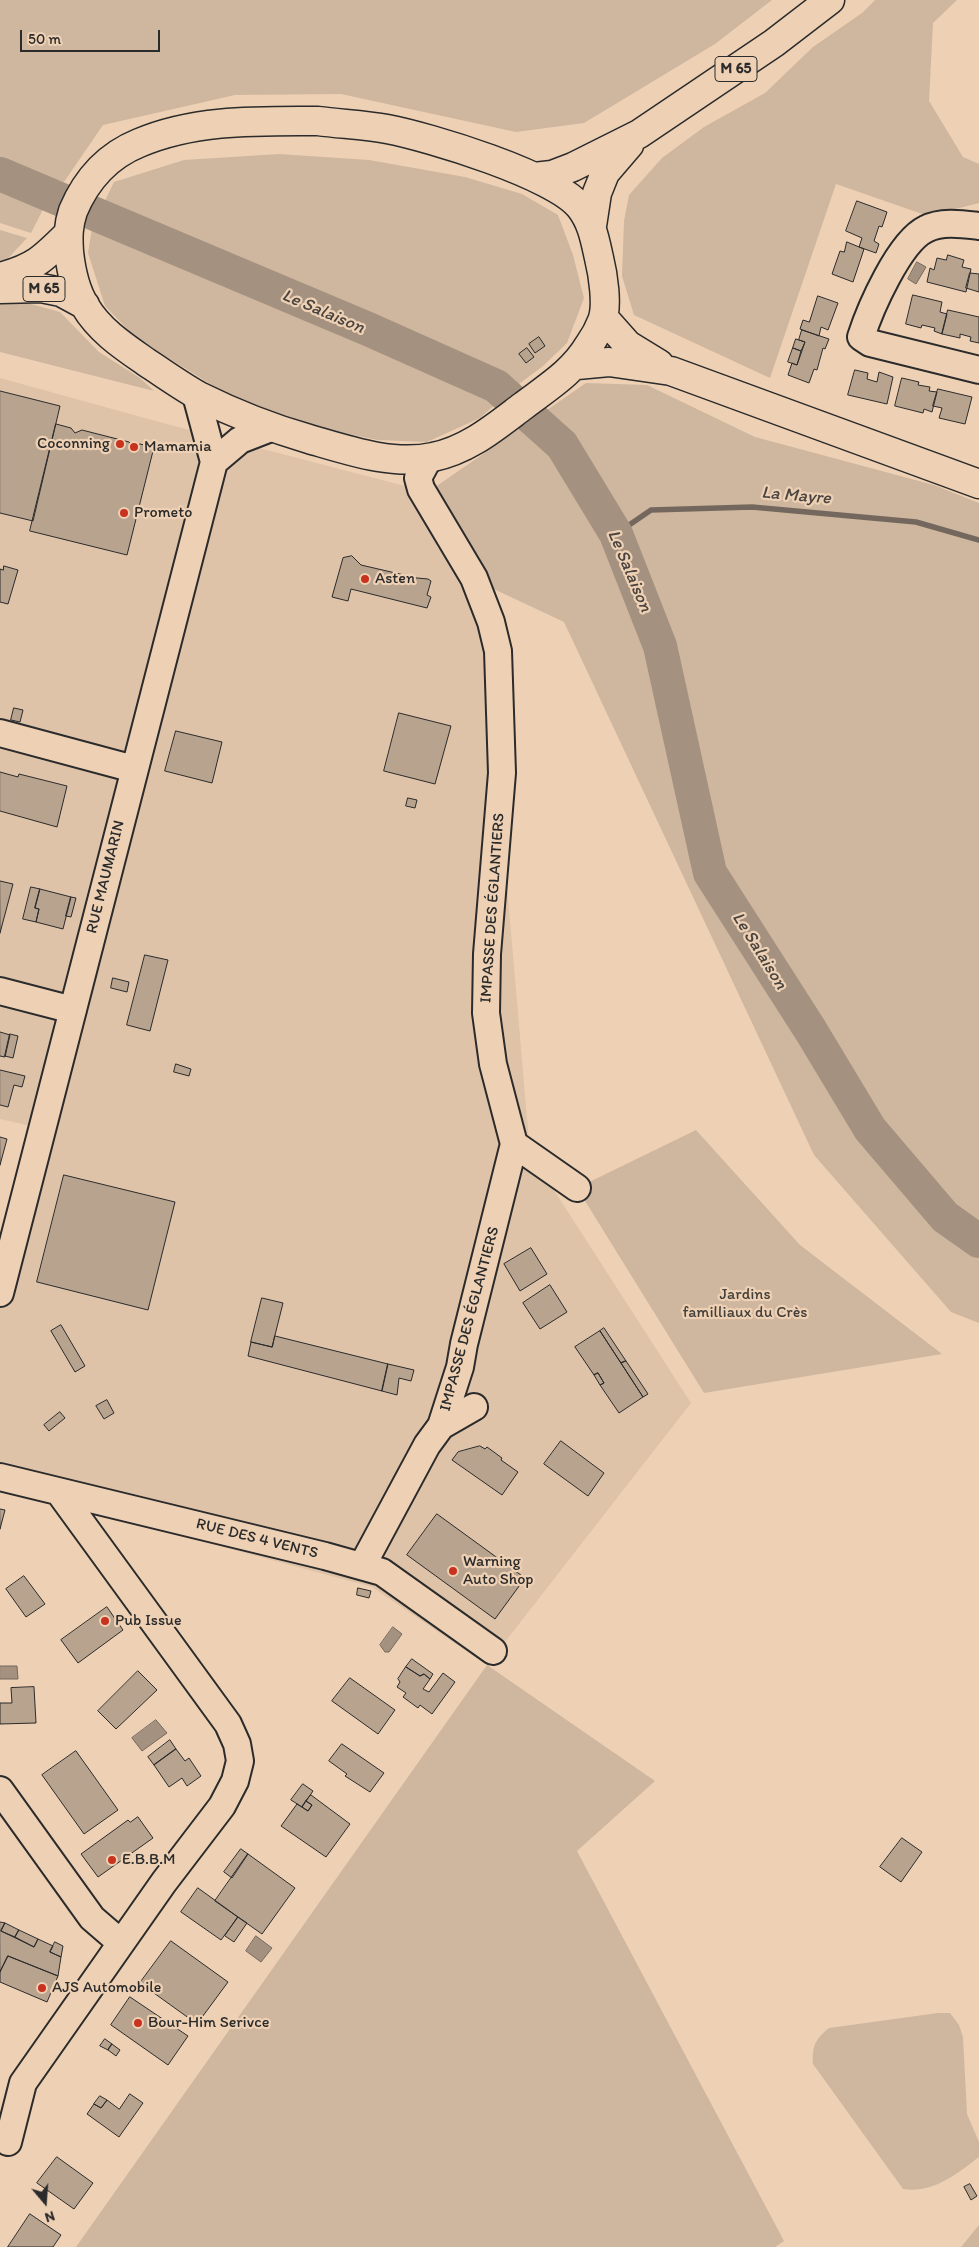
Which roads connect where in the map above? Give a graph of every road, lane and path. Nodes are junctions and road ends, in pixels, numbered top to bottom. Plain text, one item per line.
1 (830, 0) edge
2 (639, 134) junction
3 (534, 177) junction
4 (592, 226) junction
5 (979, 226) edge
6 (68, 229) junction
7 (0, 277) edge
8 (0, 289) edge
9 (84, 305) junction
10 (604, 318) junction
11 (570, 370) junction
12 (979, 370) edge
13 (671, 371) junction
14 (196, 394) junction
15 (270, 428) junction
16 (424, 459) junction
17 (214, 462) junction
18 (979, 484) edge
19 (0, 733) edge
20 (134, 768) junction
21 (0, 991) edge
22 (72, 1010) junction
23 (514, 1144) junction
24 (577, 1188) dead end
25 (5, 1252) edge
26 (0, 1293) edge
27 (474, 1407) dead end
28 (442, 1426) junction
29 (0, 1477) edge
30 (59, 1492) junction
31 (362, 1566) junction
32 (493, 1651) dead end
33 (0, 1790) edge
34 (121, 1943) junction
35 (8, 2142) dead end

1 - 2 main road, M 65
2 - 3 main road, M 65
2 - 4 main road, M 65
3 - 4 main road
3 - 6 main road
4 - 10 main road
5 - 12 street
6 - 7 main road, M 65
6 - 9 main road
8 - 9 main road, M 65
9 - 14 main road
10 - 11 main road
10 - 13 main road
11 - 13 main road
11 - 16 main road
13 - 18 main road
14 - 15 main road
14 - 17 street
15 - 16 main road
15 - 17 street
16 - 23 street, IMPASSE DES ÉGLANTIERS
17 - 20 street, RUE MAUMARIN
19 - 20 street
20 - 22 street, RUE MAUMARIN
21 - 22 street
22 - 25 street, RUE MAUMARIN
23 - 24 street
23 - 28 street, IMPASSE DES ÉGLANTIERS
25 - 26 street, RUE MAUMARIN
27 - 28 street, IMPASSE DES ÉGLANTIERS
28 - 31 street, IMPASSE DES ÉGLANTIERS
29 - 30 street, RUE DES 4 VENTS
30 - 31 street, RUE DES 4 VENTS
30 - 34 street
31 - 32 street, RUE DES 4 VENTS
33 - 34 street
34 - 35 street

